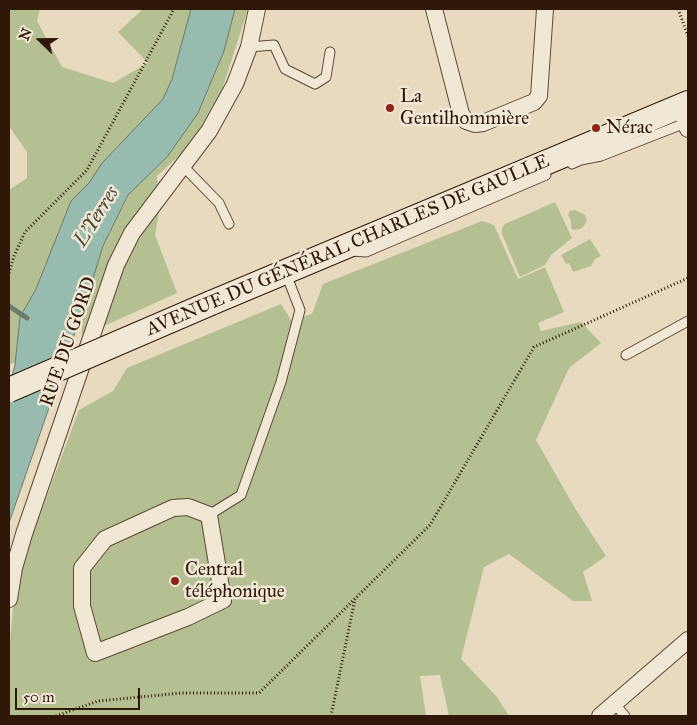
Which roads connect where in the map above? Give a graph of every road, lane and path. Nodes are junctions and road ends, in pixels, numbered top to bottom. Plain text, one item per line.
1 (168, 9) edge
2 (174, 9) edge
3 (257, 9) edge
4 (434, 9) edge
5 (545, 9) edge
6 (678, 9) edge
7 (172, 14) junction
8 (688, 36) edge
9 (249, 47) junction
10 (330, 52) dead end
11 (686, 117) edge
12 (183, 166) junction
13 (564, 168) dead end
14 (554, 172) dead end
15 (228, 224) dead end
16 (337, 250) junction
17 (9, 251) edge
18 (14, 256) junction
19 (283, 272) junction
20 (9, 273) edge
21 (688, 278) edge
22 (688, 321) edge
23 (626, 355) dead end
24 (9, 390) edge
25 (209, 515) junction
26 (9, 599) edge
27 (355, 599) junction
28 (688, 640) edge
29 (620, 710) edge
30 (56, 716) edge
31 (331, 716) edge
32 (600, 716) edge

1 - 7 path
2 - 7 path
3 - 9 street, RUE DU GORD
4 - 5 street
6 - 8 path
7 - 18 path
9 - 10 lane
9 - 12 street, RUE DU GORD
11 - 13 lane
11 - 16 main road, AVENUE DU GÉNÉRAL CHARLES DE GAULLE
12 - 15 lane
12 - 26 street, RUE DU GORD
14 - 16 lane
16 - 19 main road, AVENUE DU GÉNÉRAL CHARLES DE GAULLE
17 - 18 path
18 - 20 path
19 - 24 main road, AVENUE DU GÉNÉRAL CHARLES DE GAULLE, bridge
19 - 25 lane
21 - 27 path
22 - 23 lane
25 - 25 street
27 - 30 path
27 - 31 path
28 - 29 street
29 - 32 street

